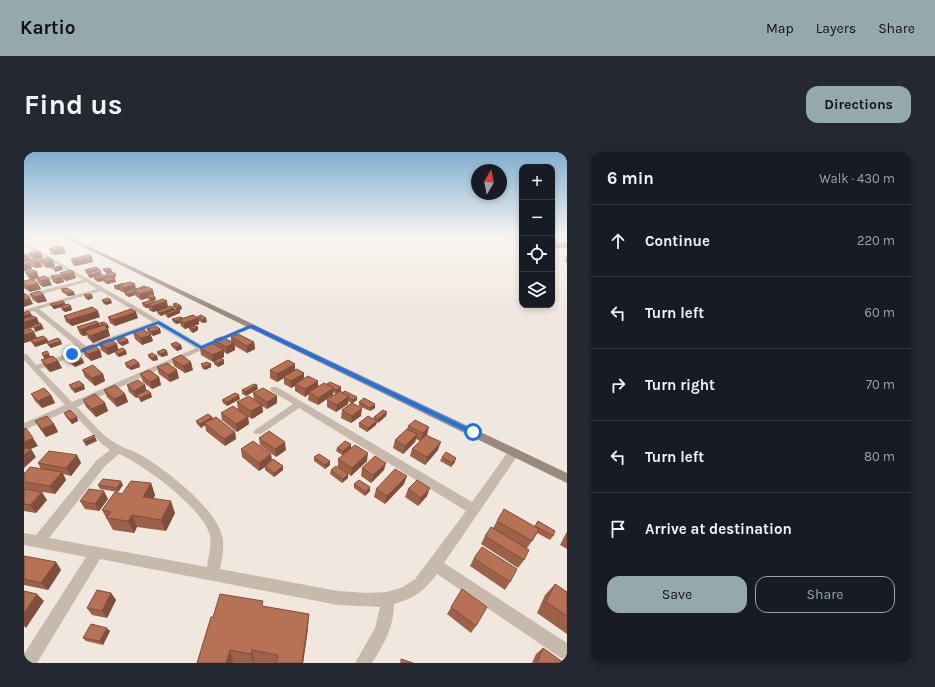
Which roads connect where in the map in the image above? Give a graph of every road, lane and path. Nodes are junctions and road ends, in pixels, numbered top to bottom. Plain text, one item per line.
1 (56, 261) edge
2 (115, 261) edge
3 (73, 272) junction
4 (85, 280) junction
5 (24, 285) edge
6 (103, 289) junction
7 (24, 297) edge
8 (35, 309) junction
9 (24, 312) edge
10 (159, 322) junction
11 (252, 326) junction
12 (201, 348) junction
13 (85, 349) junction
14 (24, 356) edge
15 (35, 368) junction
16 (274, 389) dead end
17 (300, 404) junction
18 (70, 405) junction
19 (24, 427) edge
20 (258, 432) dead end
21 (118, 449) junction
22 (514, 452) junction
23 (567, 478) edge
24 (473, 509) junction
25 (24, 539) edge
26 (38, 542) junction
27 (97, 552) junction
28 (435, 565) junction
29 (212, 574) junction
30 (387, 599) junction
31 (567, 652) edge
32 (28, 663) edge
33 (363, 663) edge

1 - 3 street
2 - 11 street
3 - 4 street
3 - 5 street
4 - 6 street
4 - 7 street
6 - 8 street
6 - 10 street
8 - 9 street
8 - 13 street
10 - 12 street
10 - 13 street
11 - 12 street
11 - 22 street
12 - 18 street
13 - 15 street
14 - 15 street
15 - 18 street
16 - 17 street
17 - 20 street
17 - 24 street
18 - 19 street
18 - 21 street
21 - 26 street
21 - 29 street
22 - 23 street
22 - 24 street
24 - 28 street
25 - 26 street
26 - 27 street
27 - 29 street
27 - 32 street
28 - 30 street
28 - 31 street
29 - 30 street
30 - 33 street

